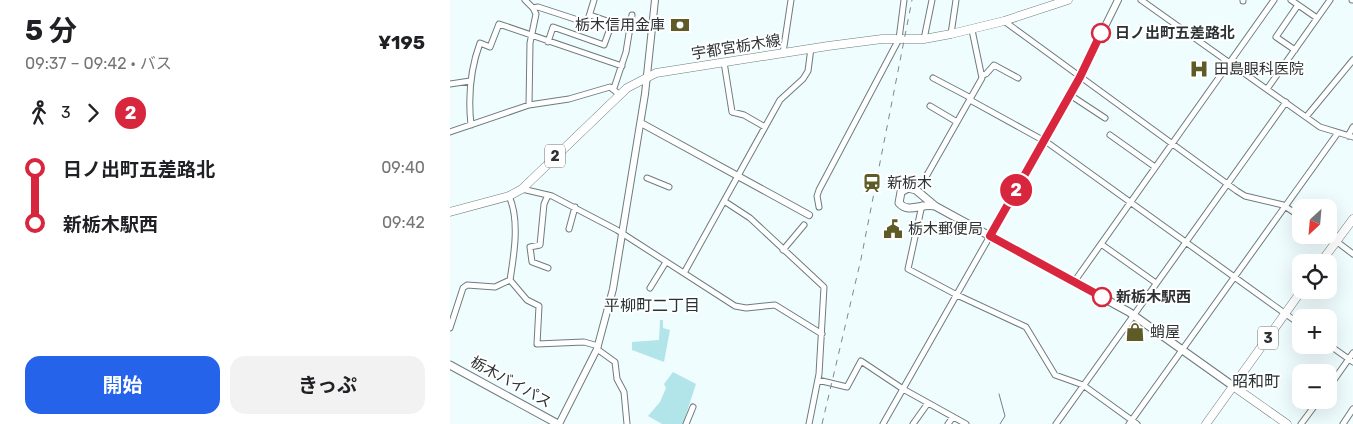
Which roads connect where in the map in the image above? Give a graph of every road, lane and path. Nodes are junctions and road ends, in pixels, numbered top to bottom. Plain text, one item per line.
1 (525, 0) edge
2 (594, 0) edge
3 (655, 0) edge
4 (791, 0) edge
5 (904, 0) edge
6 (932, 0) edge
7 (956, 0) edge
8 (1068, 0) edge
9 (1118, 0) edge
10 (1141, 0) edge
11 (1274, 0) edge
12 (1291, 0) edge
13 (1330, 0) edge
14 (1298, 5) junction
15 (534, 8) junction
16 (590, 15) junction
17 (632, 15) dead end
18 (1317, 18) junction
19 (1004, 21) junction
20 (612, 23) junction
21 (630, 29) junction
22 (972, 30) junction
23 (951, 34) junction
24 (531, 36) junction
25 (899, 39) junction
26 (924, 39) junction
27 (548, 42) junction
28 (811, 48) junction
29 (1295, 50) junction
30 (783, 53) junction
31 (724, 62) junction
32 (1230, 62) junction
33 (1352, 63) edge
34 (622, 66) junction
35 (983, 75) junction
36 (647, 77) junction
37 (1080, 77) junction
38 (933, 78) dead end
39 (1018, 78) dead end
40 (470, 81) junction
41 (450, 84) edge
42 (614, 88) junction
43 (1267, 89) junction
44 (620, 95) junction
45 (1070, 95) junction
46 (970, 99) junction
47 (1286, 102) junction
48 (529, 106) junction
49 (930, 106) dead end
50 (1306, 117) junction
51 (1105, 118) dead end
52 (957, 122) junction
53 (641, 123) junction
54 (470, 125) junction
55 (765, 127) junction
56 (1353, 127) edge
57 (450, 132) edge
58 (1337, 134) junction
59 (1110, 135) dead end
60 (1351, 137) edge
61 (1044, 140) junction
62 (1172, 142) junction
63 (1155, 167) junction
64 (738, 176) junction
65 (647, 178) dead end
66 (923, 182) junction
67 (1227, 183) junction
68 (669, 187) dead end
69 (522, 189) junction
70 (914, 189) junction
71 (548, 195) junction
72 (509, 196) junction
73 (923, 196) junction
74 (724, 200) junction
75 (1131, 202) junction
76 (922, 205) junction
77 (1284, 205) junction
78 (935, 206) junction
79 (575, 207) junction
80 (819, 207) dead end
81 (912, 209) junction
82 (1292, 211) edge
83 (450, 212) edge
84 (809, 215) dead end
85 (918, 218) junction
86 (1353, 219) edge
87 (804, 225) dead end
88 (569, 229) dead end
89 (622, 233) junction
90 (990, 236) junction
91 (1338, 240) edge
92 (1186, 241) junction
93 (1338, 242) edge
94 (1100, 244) junction
95 (784, 250) junction
96 (1353, 254) edge
97 (666, 262) junction
98 (548, 268) dead end
99 (684, 273) junction
100 (1234, 276) junction
101 (510, 280) junction
102 (1074, 282) junction
103 (1156, 283) junction
104 (650, 288) dead end
105 (957, 295) junction
106 (1296, 299) edge
107 (1285, 314) junction
108 (1134, 315) junction
109 (1292, 319) edge
110 (450, 328) edge
111 (822, 334) junction
112 (598, 348) junction
113 (1182, 349) junction
114 (1337, 351) edge
115 (1353, 353) edge
116 (1351, 361) edge
117 (450, 365) edge
118 (1337, 378) edge
119 (818, 380) junction
120 (1083, 385) junction
121 (1233, 386) junction
122 (903, 389) junction
123 (928, 403) junction
124 (693, 407) dead end
125 (1312, 409) edge
126 (1353, 409) edge
127 (953, 417) junction
128 (1130, 422) edge
129 (559, 424) edge
130 (627, 424) edge
131 (686, 424) edge
132 (809, 424) edge
133 (883, 424) edge
134 (913, 424) edge
135 (948, 424) edge
136 (966, 424) edge
137 (1056, 424) edge
138 (1137, 424) edge
139 (1206, 424) edge
140 (1287, 424) edge
141 (1301, 424) edge
142 (1343, 424) edge

1 - 15 street
2 - 16 street
3 - 36 street
4 - 30 street
5 - 25 street
6 - 26 street
7 - 23 street
8 - 19 main road, 宇都宮栃木線 / 2
9 - 37 street
10 - 32 street
11 - 32 street
12 - 14 street
13 - 18 street
14 - 18 street
14 - 29 street
15 - 16 street
15 - 24 street
16 - 20 street
17 - 21 street
18 - 29 street
19 - 22 main road, 宇都宮栃木線 / 2
19 - 37 street
20 - 21 street
20 - 27 street
21 - 34 street
22 - 23 main road, 宇都宮栃木線 / 2
22 - 35 street
23 - 26 main road, 宇都宮栃木線 / 2
24 - 27 street
24 - 40 street
24 - 48 street
25 - 26 main road, 宇都宮栃木線 / 2
25 - 28 main road, 宇都宮栃木線 / 2
25 - 80 street
27 - 34 street
28 - 30 main road, 宇都宮栃木線 / 2
28 - 55 street
29 - 43 street
30 - 31 main road, 宇都宮栃木線 / 2
31 - 36 main road, 宇都宮栃木線 / 2
31 - 55 street
32 - 43 street
32 - 62 street
33 - 50 street
34 - 42 street
35 - 39 street
35 - 46 street
36 - 44 main road, 宇都宮栃木線 / 2
36 - 53 street
37 - 45 street
37 - 62 street
38 - 46 street
40 - 41 street
40 - 54 street
42 - 44 street
42 - 48 street
43 - 47 street
44 - 69 main road, 宇都宮栃木線 / 2
45 - 51 street
45 - 61 street
46 - 52 street
46 - 61 street
47 - 50 street
47 - 67 street
48 - 54 street
49 - 52 street
50 - 58 street
52 - 66 street
53 - 64 street
53 - 89 street
54 - 57 street
55 - 64 street
56 - 60 street
58 - 60 street
58 - 77 street
59 - 63 street
61 - 75 street
61 - 90 street
62 - 63 street
62 - 67 street
63 - 75 street
64 - 74 street
64 - 84 street
65 - 68 street
66 - 70 street
66 - 73 street
67 - 77 street
67 - 92 street
69 - 71 street
69 - 72 main road, 宇都宮栃木線 / 2
70 - 73 main road
70 - 81 main road
71 - 79 street
71 - 98 street
72 - 83 main road, 宇都宮栃木線 / 2
72 - 101 street
73 - 78 main road
74 - 95 street
74 - 99 street
75 - 92 street
75 - 94 street
76 - 78 main road
76 - 81 main road
76 - 85 street
77 - 82 street
77 - 100 street
78 - 90 main road
79 - 88 street
79 - 89 street
81 - 85 street
85 - 105 street
86 - 91 main road
87 - 95 street
89 - 97 street
89 - 112 street
90 - 102 main road
90 - 105 street
92 - 100 street
92 - 103 street
93 - 96 street
94 - 102 street
94 - 103 street
95 - 111 street
97 - 99 street
97 - 104 street
99 - 111 street
100 - 107 street
100 - 113 street
101 - 110 street
101 - 112 street
102 - 108 main road
103 - 108 street
105 - 120 street
105 - 122 street
106 - 107 main road, 3
107 - 109 street
107 - 121 main road, 3
108 - 113 main road
108 - 120 street
111 - 119 street
112 - 129 street
112 - 130 street
113 - 121 main road
113 - 128 street
114 - 116 street
115 - 116 street
116 - 118 street
117 - 129 main road, 栃木バイパス
119 - 122 street
119 - 132 street
120 - 128 street
120 - 137 street
121 - 139 main road, 3
121 - 140 main road
122 - 123 street
122 - 133 street
123 - 127 street
123 - 134 street
124 - 131 street
125 - 141 street
126 - 142 street
127 - 135 street
127 - 136 street
128 - 138 street

